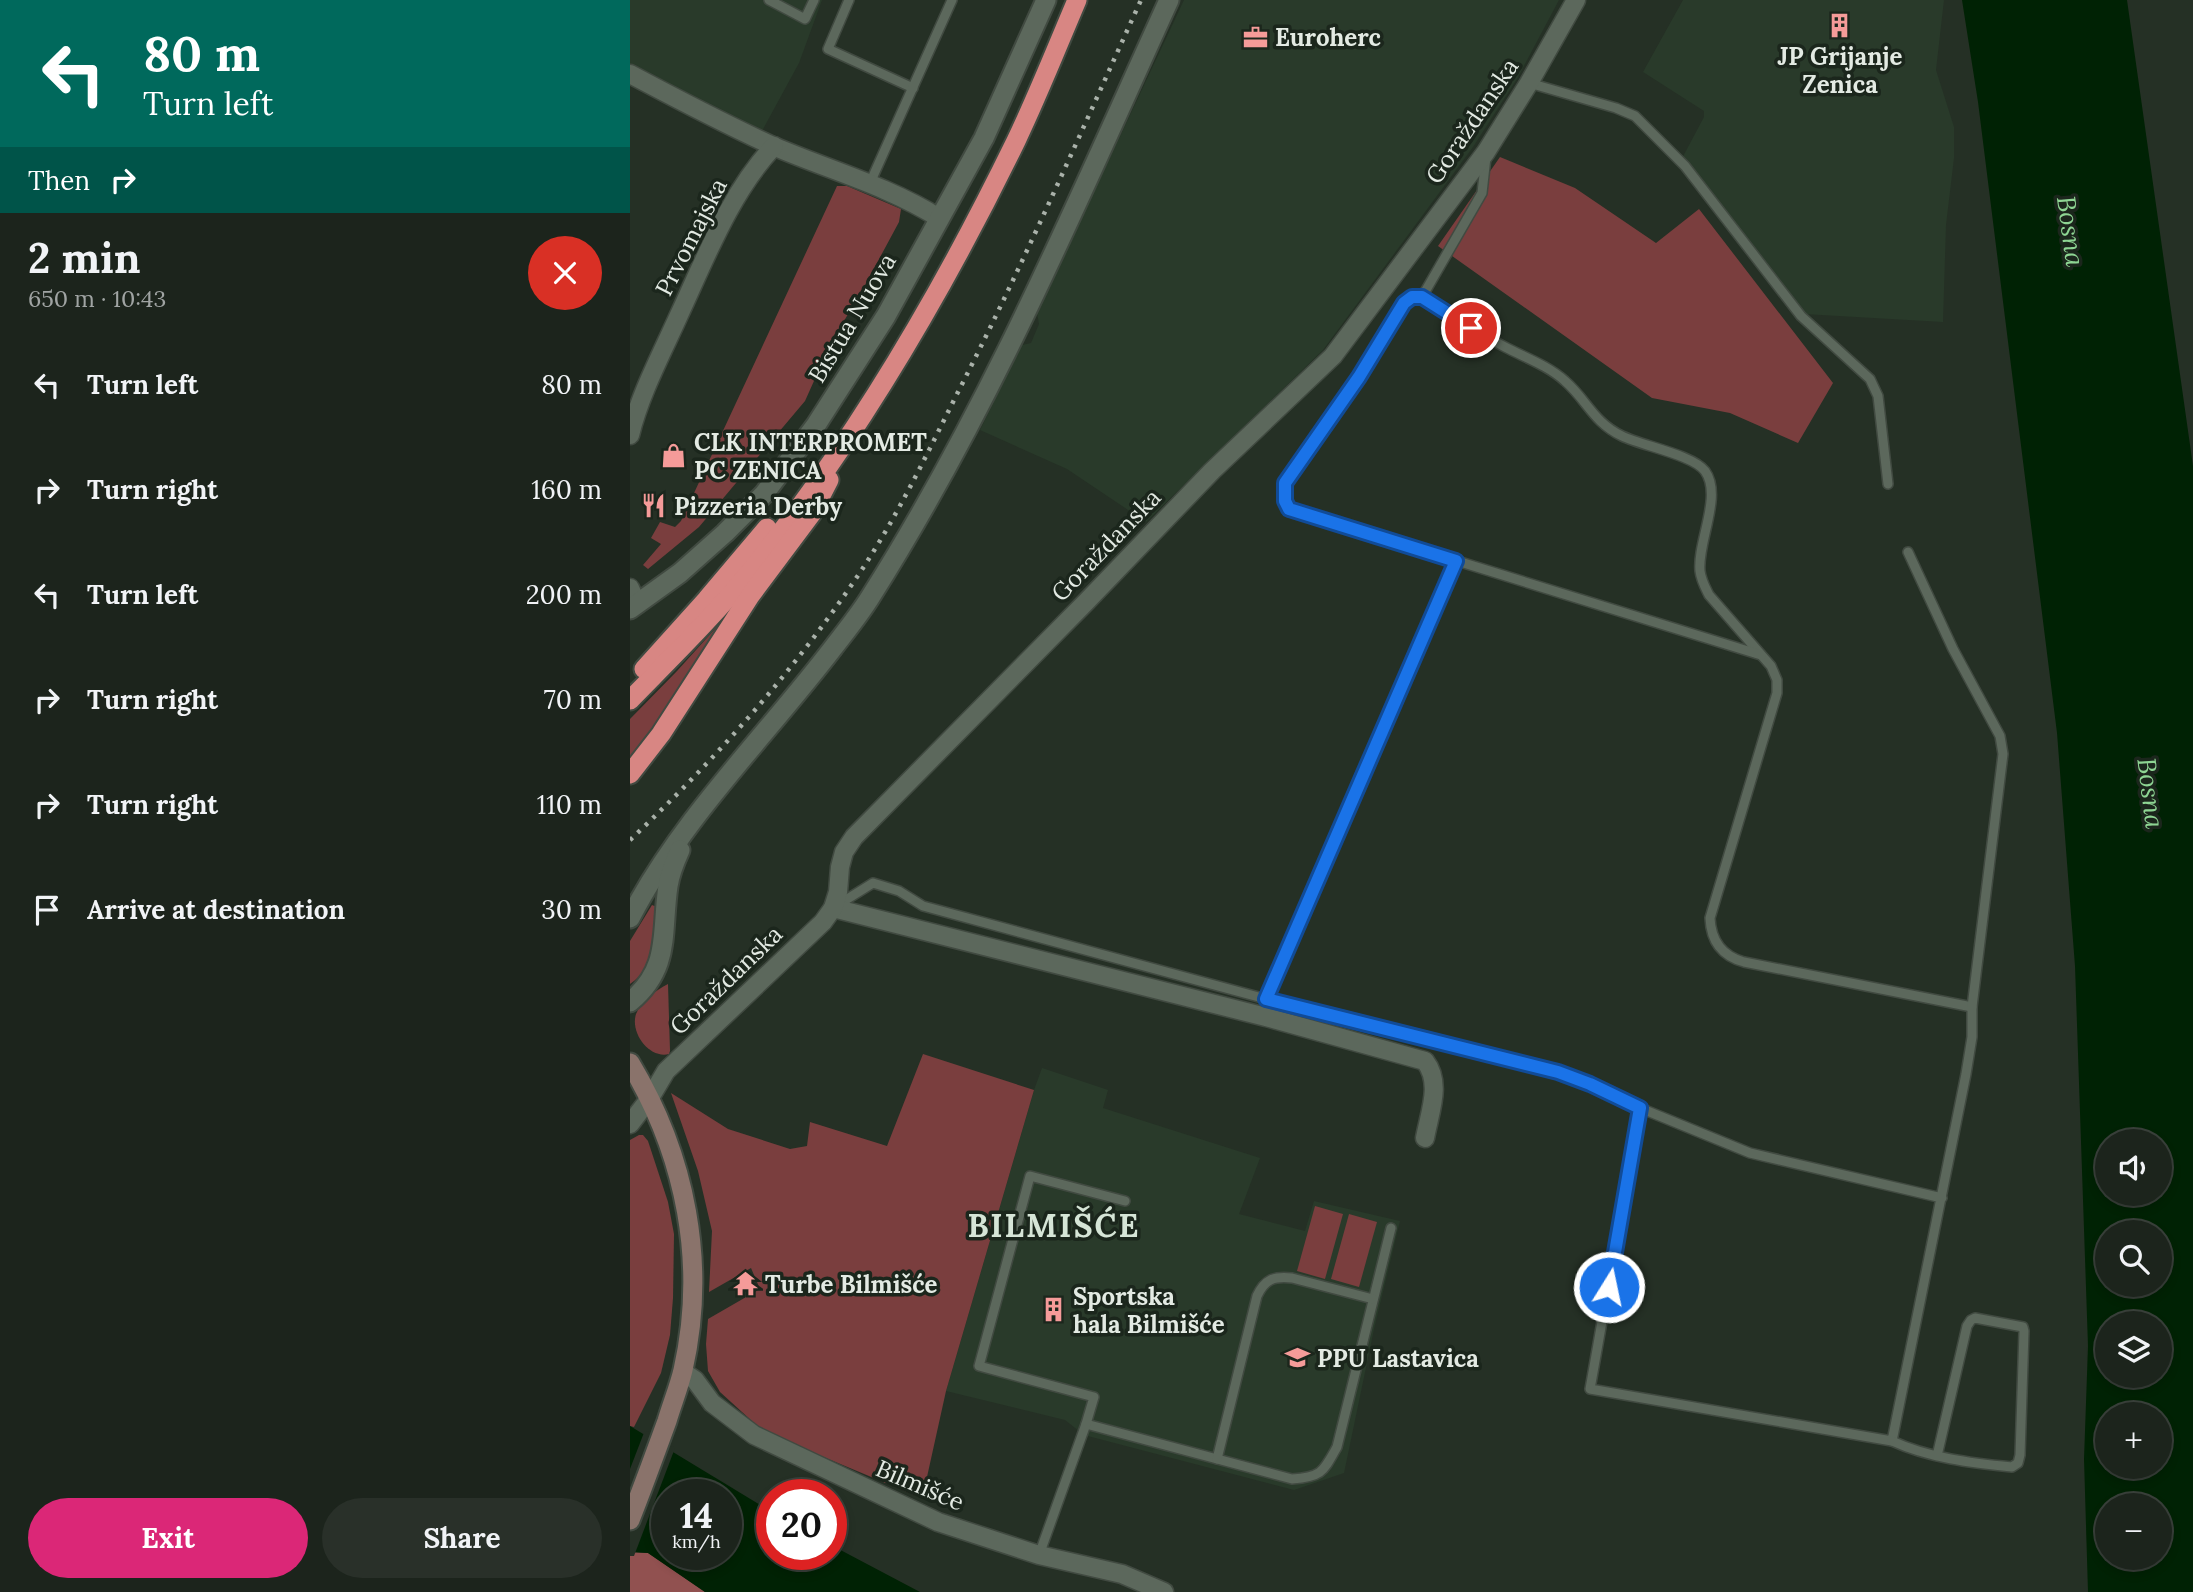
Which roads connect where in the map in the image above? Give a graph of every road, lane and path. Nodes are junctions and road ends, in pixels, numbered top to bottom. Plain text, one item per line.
1 (769, 0) edge
2 (814, 0) edge
3 (849, 0) edge
4 (952, 0) edge
5 (1045, 0) edge
6 (1077, 0) edge
7 (1168, 0) edge
8 (1576, 0) edge
9 (630, 74) edge
10 (1529, 83) junction
11 (913, 88) junction
12 (774, 146) junction
13 (1486, 152) junction
14 (870, 183) junction
15 (939, 218) junction
16 (1422, 297) junction
17 (630, 435) edge
18 (837, 454) junction
19 (1888, 484) dead end
20 (1908, 552) dead end
21 (1456, 561) junction
22 (632, 600) edge
23 (1763, 655) junction
24 (630, 681) edge
25 (630, 700) edge
26 (630, 774) edge
27 (691, 823) junction
28 (833, 908) junction
29 (630, 918) edge
30 (1266, 999) junction
31 (630, 1002) edge
32 (1972, 1007) junction
33 (630, 1063) edge
34 (650, 1098) junction
35 (1640, 1108) junction
36 (630, 1124) edge
37 (1425, 1138) dead end
38 (1942, 1198) junction
39 (1125, 1201) dead end
40 (1391, 1228) dead end
41 (1373, 1299) junction
42 (682, 1372) junction
43 (1086, 1424) junction
44 (1892, 1441) junction
45 (1937, 1456) junction
46 (1217, 1459) junction
47 (630, 1520) edge
48 (1039, 1555) junction
49 (1164, 1592) edge

1 - 2 lane
3 - 11 lane
4 - 11 lane
5 - 15 street, Bistua Nuova
6 - 18 highway
7 - 27 street, Goraždanska
8 - 10 street, Goraždanska
9 - 12 street
10 - 13 street, Goraždanska
10 - 19 lane
11 - 14 lane
12 - 14 street
12 - 17 street, Prvomajska
13 - 16 lane
13 - 28 street, Goraždanska
14 - 15 street
15 - 22 street, Bistua Nuova
16 - 21 lane
16 - 23 lane
18 - 24 highway
18 - 25 highway
18 - 26 highway
20 - 32 lane
21 - 23 lane
21 - 30 lane
23 - 32 lane
27 - 29 street, Goraždanska
27 - 31 street, Goraždanska
28 - 30 lane
28 - 34 street, Goraždanska
28 - 37 street
30 - 35 lane
32 - 38 lane
33 - 34 main road
34 - 36 street, Goraždanska
34 - 42 main road
35 - 38 lane
35 - 44 lane
38 - 44 lane
39 - 43 lane
40 - 41 lane
41 - 46 lane
41 - 46 lane
42 - 47 main road
42 - 48 street, Bilmišće
43 - 46 lane
43 - 48 lane
44 - 45 lane
45 - 45 lane
48 - 49 street, Bilmišće

